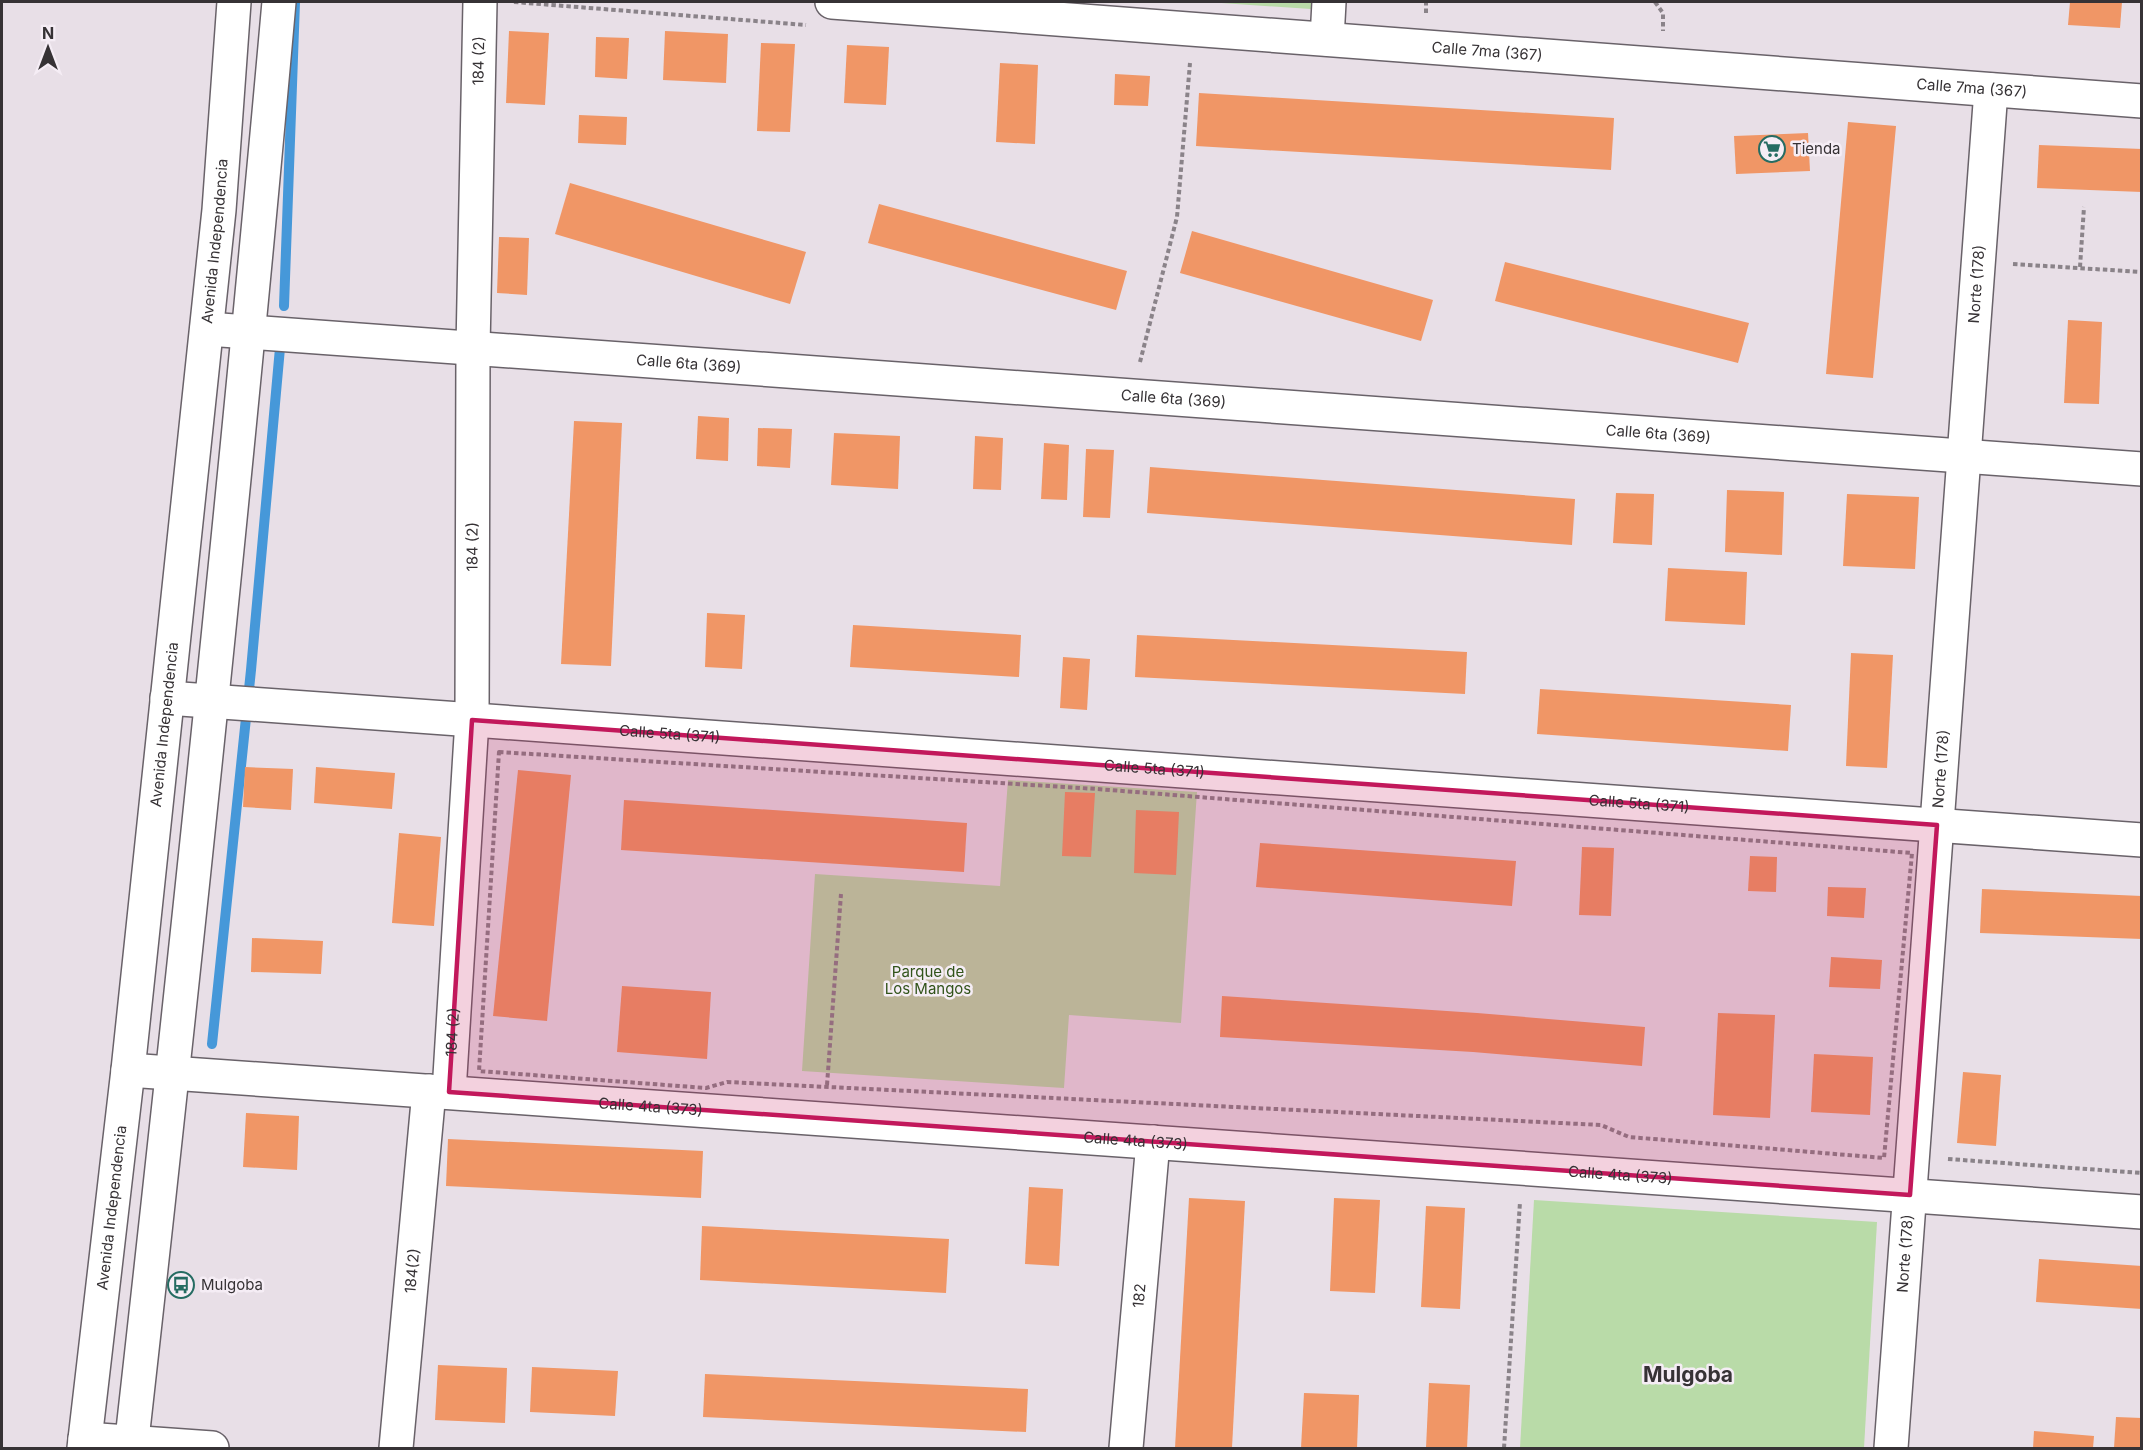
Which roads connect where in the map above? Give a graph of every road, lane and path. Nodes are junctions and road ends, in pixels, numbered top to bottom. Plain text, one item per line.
1 (234, 2) edge
2 (279, 2) edge
3 (480, 2) edge
4 (509, 2) edge
5 (832, 2) edge
6 (1329, 2) edge
7 (808, 25) dead end
8 (1192, 29) junction
9 (1327, 39) junction
10 (1991, 90) junction
11 (2142, 101) edge
12 (2084, 207) dead end
13 (2009, 264) dead end
14 (2080, 267) junction
15 (2142, 272) edge
16 (207, 329) junction
17 (250, 333) junction
18 (473, 348) junction
19 (1131, 397) junction
20 (1964, 456) junction
21 (2142, 469) edge
22 (167, 698) junction
23 (212, 701) junction
24 (472, 720) junction
25 (1937, 825) junction
26 (2142, 840) edge
27 (841, 894) dead end
28 (128, 1070) junction
29 (171, 1073) junction
30 (826, 1086) junction
31 (439, 1092) junction
32 (824, 1119) junction
33 (1153, 1142) junction
34 (1944, 1158) dead end
35 (1522, 1168) junction
36 (2141, 1172) edge
37 (1910, 1196) junction
38 (2142, 1212) edge
39 (84, 1444) edge
40 (131, 1446) edge
41 (212, 1449) edge
42 (396, 1449) edge
43 (1126, 1449) edge
44 (1504, 1449) edge
45 (1891, 1449) edge

1 - 16 street, Avenida Independencia
2 - 17 street
3 - 18 street, 184 (2)
4 - 7 path
5 - 8 street, Calle 7ma (367)
6 - 9 street
8 - 9 street, Calle 7ma (367)
8 - 19 path
9 - 10 street, Calle 7ma (367)
10 - 11 street, Calle 7ma (367)
10 - 20 street, Norte (178)
12 - 14 path
13 - 14 path
14 - 15 path
16 - 17 street, Calle 6ta (369)
16 - 22 street, Avenida Independencia
17 - 18 street, Calle 6ta (369)
17 - 23 street
18 - 19 street, Calle 6ta (369)
18 - 24 street, 184 (2)
19 - 20 street, Calle 6ta (369)
20 - 21 street, Calle 6ta (369)
20 - 25 street, Norte (178)
22 - 23 street, Calle 5ta (371)
22 - 28 street, Avenida Independencia
23 - 24 street, Calle 5ta (371)
23 - 29 street
24 - 25 street, Calle 5ta (371)
24 - 31 street, 184 (2)
25 - 26 street, Calle 5ta (371)
25 - 37 street, Norte (178)
27 - 30 path
28 - 29 street, Calle 4ta (373)
28 - 39 street, Avenida Independencia
29 - 31 street, Calle 4ta (373)
29 - 40 street
30 - 30 path
30 - 32 path
31 - 32 street, Calle 4ta (373)
31 - 42 street, 184(2)
32 - 33 street, Calle 4ta (373)
33 - 35 street, Calle 4ta (373)
33 - 43 street, 182
34 - 36 path
35 - 37 street, Calle 4ta (373)
35 - 44 path
37 - 38 street, Calle 4ta (373)
37 - 45 street, Norte (178)
39 - 40 street
40 - 41 street

